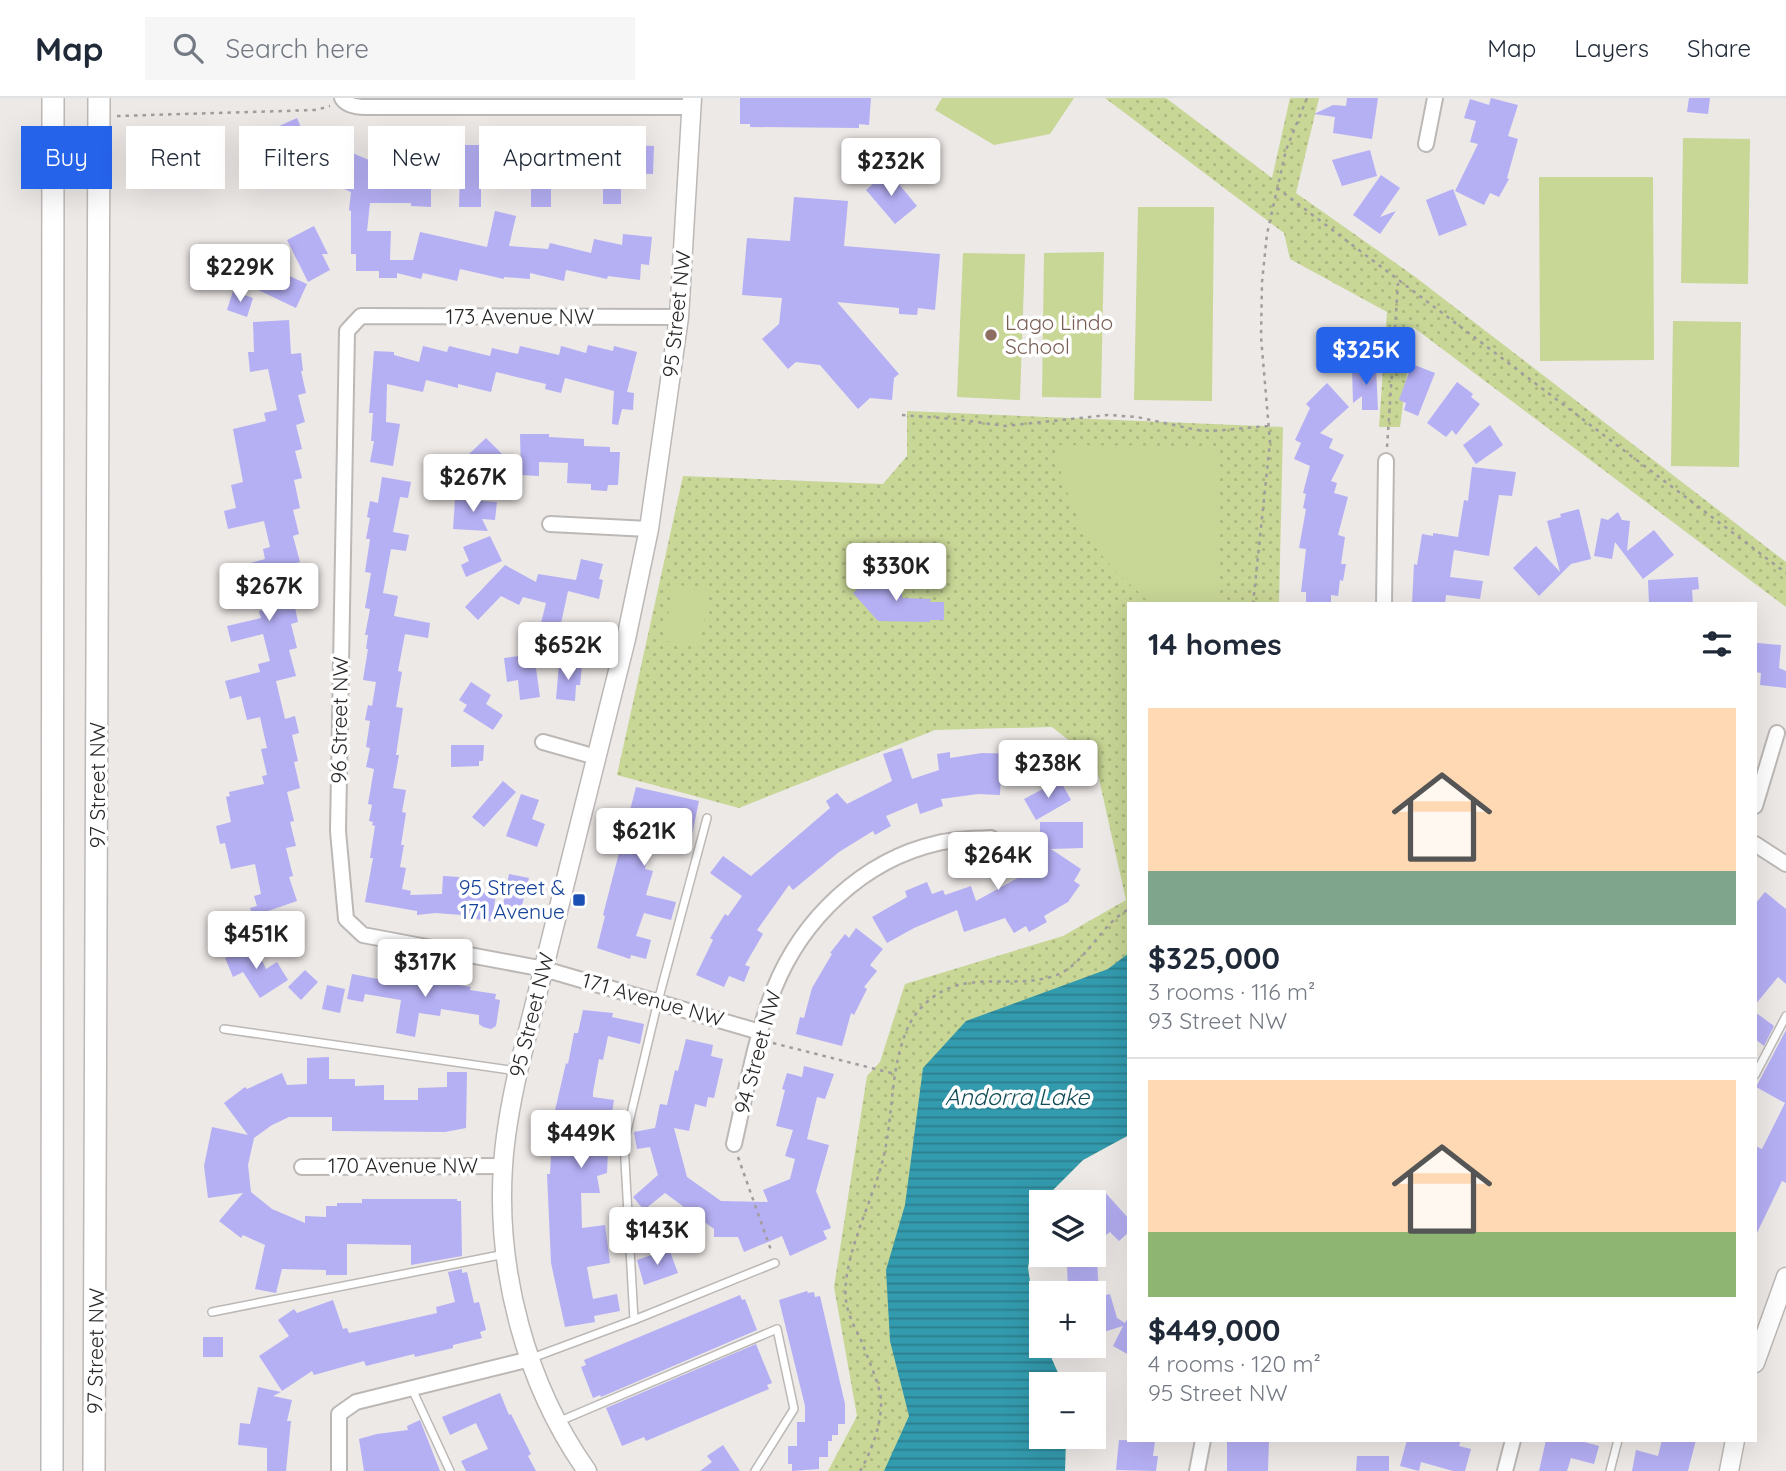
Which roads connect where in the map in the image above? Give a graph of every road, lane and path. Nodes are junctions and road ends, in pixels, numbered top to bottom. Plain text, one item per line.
1 (53, 98) edge
2 (1307, 98) edge
3 (1435, 98) edge
4 (343, 100) edge
5 (483, 103) edge
6 (575, 103) edge
7 (692, 103) edge
8 (99, 106) edge
9 (53, 126) edge
10 (99, 126) edge
11 (1426, 145) dead end
12 (1277, 188) junction
13 (53, 189) edge
14 (100, 189) edge
15 (1398, 281) junction
16 (361, 316) joint
17 (679, 317) junction
18 (902, 415) dead end
19 (1268, 426) junction
20 (1386, 461) joint
21 (550, 524) dead end
22 (649, 529) junction
23 (1786, 573) edge
24 (1253, 602) edge
25 (1384, 602) edge
26 (1777, 733) dead end
27 (543, 742) dead end
28 (597, 757) junction
29 (1757, 799) edge
30 (707, 818) dead end
31 (991, 838) dead end
32 (1757, 845) edge
33 (1786, 864) edge
34 (1127, 910) edge
35 (346, 919) joint
36 (544, 969) junction
37 (658, 1001) junction
38 (1786, 1016) edge
39 (224, 1029) dead end
40 (760, 1032) junction
41 (518, 1071) junction
42 (1757, 1071) edge
43 (895, 1074) junction
44 (734, 1143) joint
45 (503, 1166) junction
46 (302, 1167) dead end
47 (505, 1254) junction
48 (775, 1263) joint
49 (1786, 1276) edge
50 (212, 1312) dead end
51 (634, 1320) junction
52 (1757, 1357) edge
53 (530, 1359) junction
54 (412, 1388) junction
55 (558, 1422) junction
56 (1203, 1442) edge
57 (1512, 1442) edge
58 (1617, 1442) edge
59 (1735, 1442) edge
60 (52, 1471) edge
61 (94, 1471) edge
62 (339, 1471) edge
63 (450, 1471) edge
64 (587, 1471) edge
65 (755, 1471) edge
66 (860, 1471) edge
67 (1197, 1471) edge
68 (1505, 1471) edge
69 (1610, 1471) edge
70 (1729, 1471) edge

1 - 9 main road, 97 Street NW
2 - 12 path
3 - 11 street
4 - 5 street
4 - 8 path
5 - 6 street
6 - 7 street
7 - 17 street, 95 Street NW
8 - 10 main road, 97 Street NW
12 - 15 path
12 - 19 path
13 - 60 main road, 97 Street NW
14 - 61 main road, 97 Street NW
15 - 20 path
15 - 23 path
16 - 17 street, 173 Avenue NW
16 - 35 street, 96 Street NW
17 - 22 street, 95 Street NW
18 - 19 path
19 - 24 path
20 - 25 street
21 - 22 street
22 - 28 street, 95 Street NW
26 - 29 street
27 - 28 street
28 - 36 street, 95 Street NW
30 - 37 lane
31 - 40 street, 94 Street NW
32 - 33 street
34 - 43 path
35 - 36 street, 171 Avenue NW
36 - 37 street, 171 Avenue NW
36 - 41 street, 95 Street NW
37 - 40 street, 171 Avenue NW
37 - 51 lane
38 - 42 lane
39 - 41 lane
40 - 43 path
40 - 44 street, 94 Street NW
41 - 45 street, 95 Street NW
43 - 66 path
44 - 48 path
45 - 46 street, 170 Avenue NW
45 - 47 street, 95 Street NW
47 - 50 lane
47 - 53 street, 95 Street NW
48 - 51 lane
49 - 52 street
51 - 53 lane
53 - 54 street
53 - 55 street, 95 Street NW
54 - 62 street
54 - 63 lane
55 - 64 street, 95 Street NW
55 - 65 lane
56 - 67 street
57 - 68 street
58 - 69 lane
59 - 70 street

